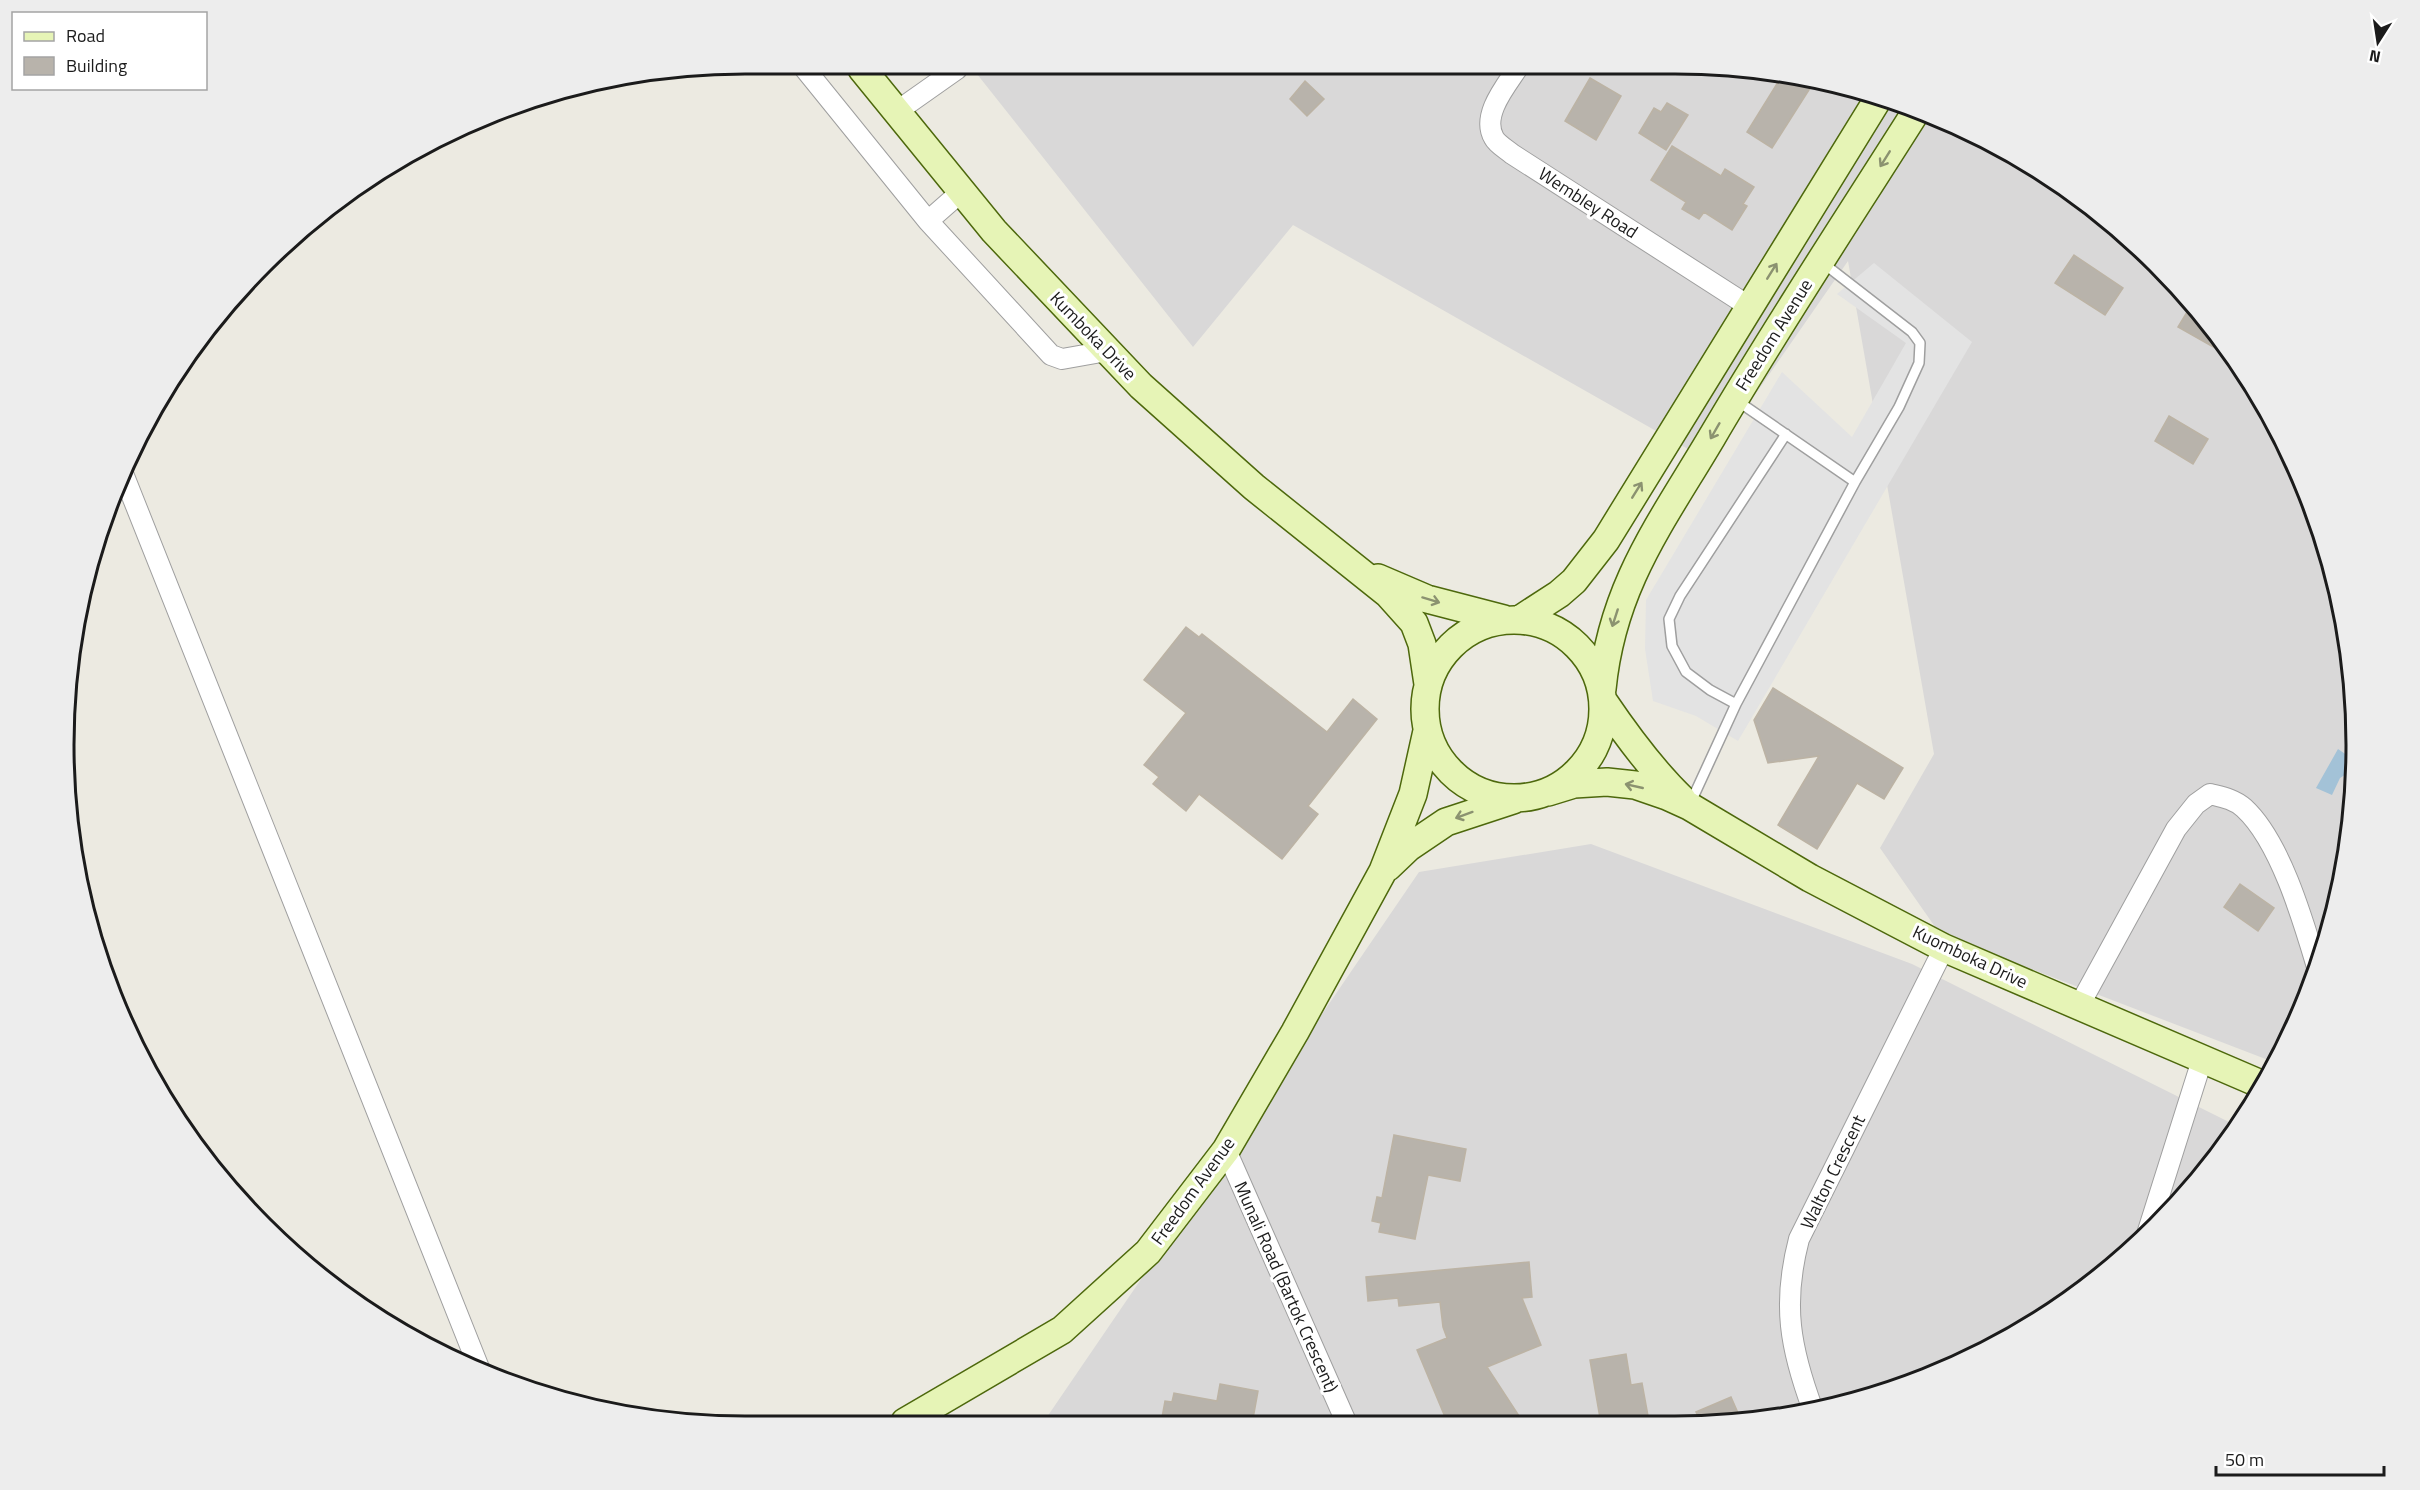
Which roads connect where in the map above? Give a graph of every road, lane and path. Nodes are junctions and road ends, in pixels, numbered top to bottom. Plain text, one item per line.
1 (809, 74) edge
2 (866, 74) edge
3 (950, 74) edge
4 (1514, 74) edge
5 (1875, 104) edge
6 (896, 112) junction
7 (1912, 117) edge
8 (1863, 125) junction
9 (961, 192) junction
10 (928, 221) junction
11 (1821, 261) junction
12 (1750, 307) junction
13 (1107, 351) junction
14 (1734, 399) junction
15 (1786, 434) junction
16 (1855, 482) junction
17 (127, 484) edge
18 (1358, 568) junction
19 (1513, 620) junction
20 (1428, 684) junction
21 (1603, 695) junction
22 (1736, 704) junction
23 (1427, 730) junction
24 (1548, 792) junction
25 (1520, 798) junction
26 (1689, 806) junction
27 (1383, 871) junction
28 (1944, 948) junction
29 (2313, 954) edge
30 (2079, 1006) junction
31 (2202, 1060) junction
32 (2256, 1082) edge
33 (1226, 1150) junction
34 (2152, 1218) edge
35 (476, 1359) edge
36 (1810, 1403) edge
37 (915, 1416) edge
38 (1343, 1416) edge

1 - 10 street
2 - 6 main road, Kumboka Drive
3 - 6 street
4 - 12 street, Wembley Road
5 - 8 main road, Freedom Avenue
6 - 9 main road, Kumboka Drive
7 -> 11 main road, Freedom Avenue
8 - 11 main road
12 -> 8 main road, Freedom Avenue
9 - 10 street
9 - 13 main road, Kumboka Drive
10 - 13 street
11 - 14 main road, Freedom Avenue
11 - 16 lane
19 -> 12 main road, Freedom Avenue
13 - 18 main road, Kumboka Drive
14 - 15 lane
14 -> 21 main road, Freedom Avenue
15 - 16 lane
15 - 22 lane
16 - 22 lane
17 - 35 street
18 -> 19 main road, Kumboka Drive
18 - 20 main road, Kumboka Drive
19 - 20 main road
19 - 21 main road
20 - 23 main road
21 - 24 main road
21 - 26 main road
22 - 26 lane
23 - 25 main road
23 - 27 main road, Freedom Avenue
24 - 25 main road
26 -> 24 main road
25 -> 27 main road, Freedom Avenue
26 - 28 main road, Kuomboka Drive
27 - 33 main road, Freedom Avenue
28 - 30 main road, Kuomboka Drive
28 - 36 street, Walton Crescent
29 - 30 street
30 - 31 main road, Kuomboka Drive
31 - 32 main road, Kuomboka Drive
31 - 34 street
33 - 37 main road, Freedom Avenue
33 - 38 street, Munali Road (Bartok Crescent)

